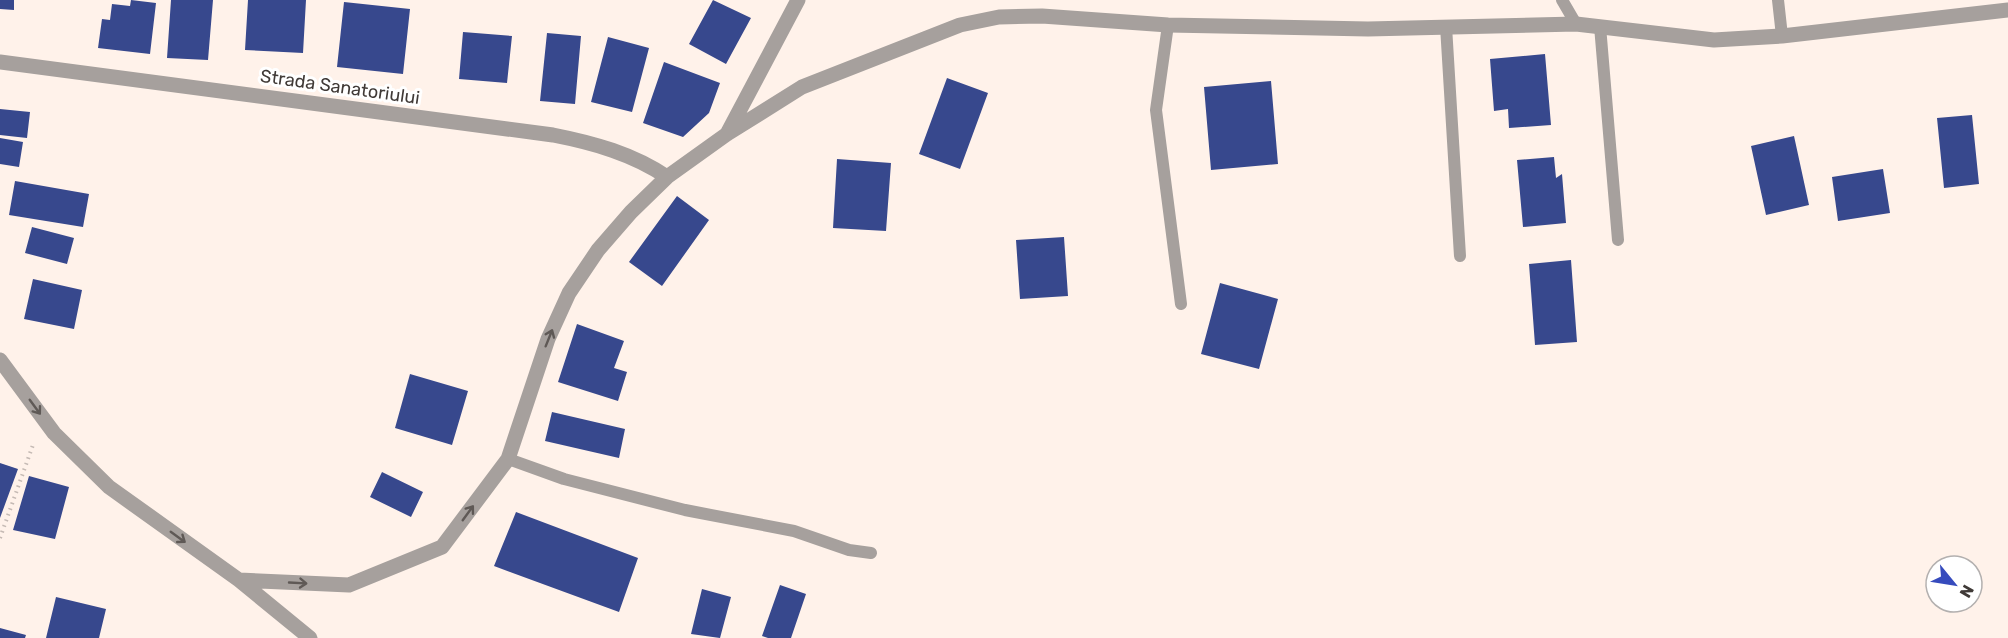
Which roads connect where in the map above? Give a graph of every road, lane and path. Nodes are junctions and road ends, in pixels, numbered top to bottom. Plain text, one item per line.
1 (798, 0) edge
2 (1562, 0) edge
3 (1778, 0) edge
4 (2008, 10) edge
5 (1576, 24) junction
6 (1168, 25) junction
7 (1446, 26) junction
8 (1600, 26) junction
9 (1782, 36) junction
10 (0, 62) edge
11 (727, 134) junction
12 (667, 177) junction
13 (1618, 240) dead end
14 (1461, 256) dead end
15 (1181, 304) dead end
16 (0, 360) edge
17 (44, 419) junction
18 (508, 459) junction
19 (0, 538) edge
20 (871, 553) dead end
21 (239, 580) junction
22 (310, 638) edge

1 - 11 street
2 - 5 lane
3 - 9 lane
4 - 9 street
5 - 7 street
5 - 8 street
6 - 7 street
6 - 11 street
6 - 15 lane
7 - 14 lane
8 - 9 street
8 - 13 lane
10 - 12 street, Strada Sanatoriului
11 - 12 street
18 -> 12 street
16 -> 17 street
17 - 19 path
17 -> 21 street
18 - 20 lane
21 -> 18 street
21 - 22 street

